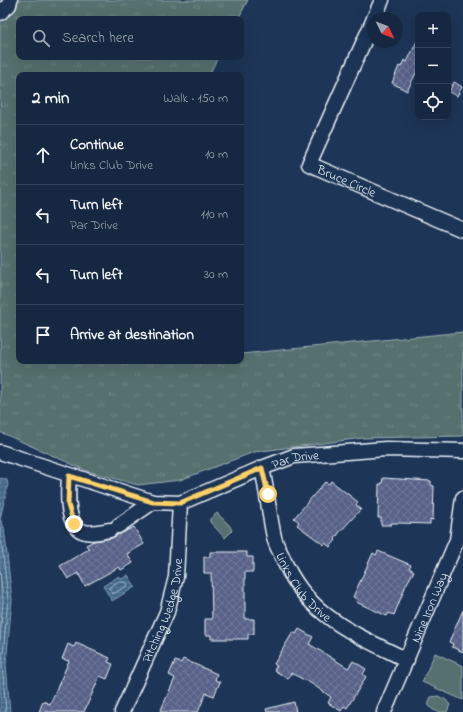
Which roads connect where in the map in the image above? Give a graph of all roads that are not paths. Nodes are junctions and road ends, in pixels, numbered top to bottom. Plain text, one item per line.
1 (10, 0) edge
2 (382, 0) edge
3 (377, 12) edge
4 (0, 13) edge
5 (367, 34) edge
6 (463, 230) edge
7 (463, 451) edge
8 (0, 452) edge
9 (262, 468) junction
10 (69, 476) junction
11 (463, 498) edge
12 (153, 502) junction
13 (180, 503) junction
14 (407, 660) junction
15 (122, 712) edge
16 (384, 712) edge

1 - 4 street
2 - 3 street
5 - 6 street, Bruce Circle
7 - 9 street, Par Drive
8 - 10 street, Par Drive
9 - 13 street, Par Drive
9 - 14 street, Links Club Drive
10 - 12 street, Par Drive
10 - 12 street
11 - 14 street, Nine Iron Way
12 - 13 street, Par Drive
13 - 15 street, Pitching Wedge Drive
14 - 16 street, Nine Iron Way

